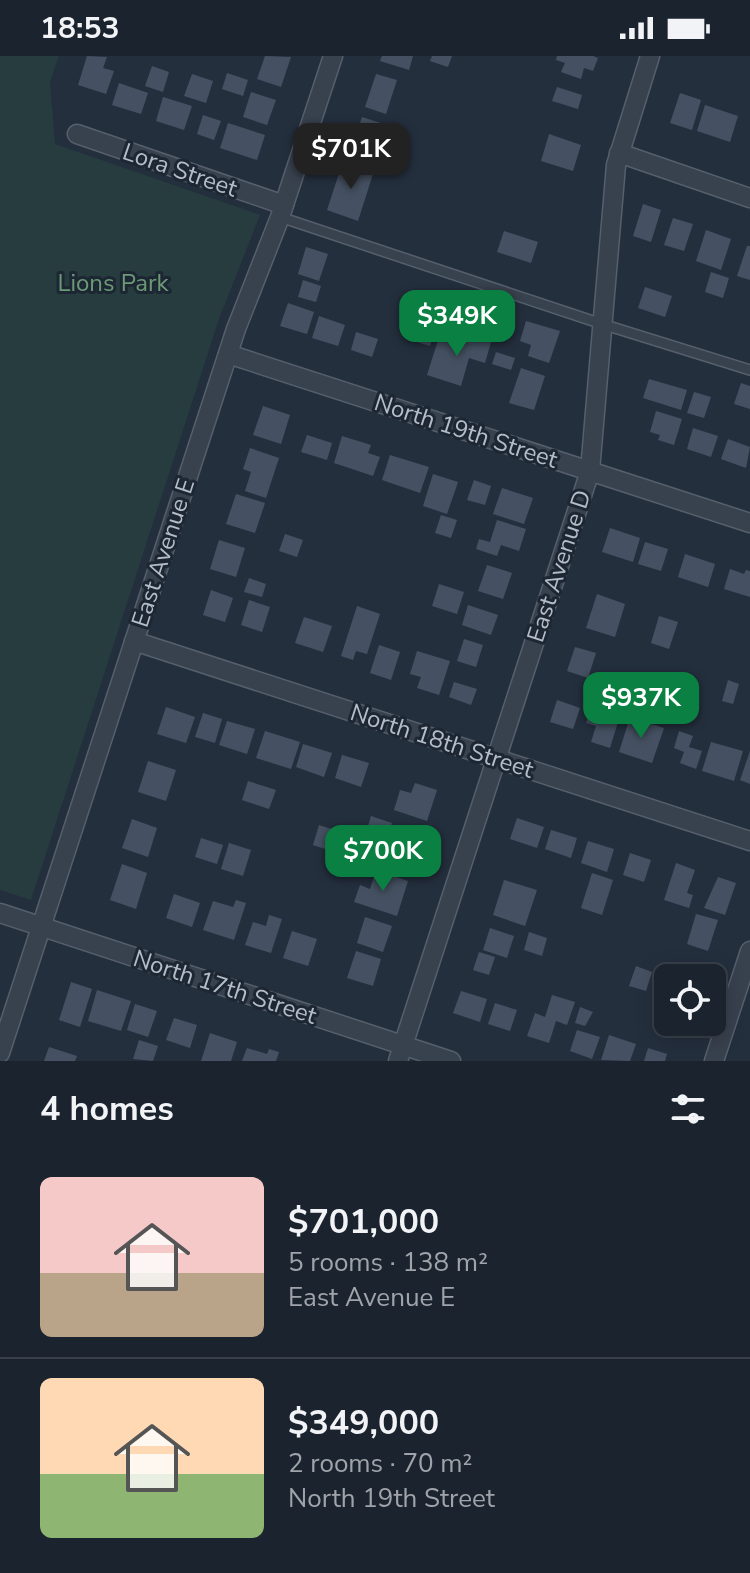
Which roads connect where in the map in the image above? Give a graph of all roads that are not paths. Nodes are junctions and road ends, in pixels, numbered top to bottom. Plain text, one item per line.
1 (333, 56) edge
2 (650, 56) edge
3 (77, 134) dead end
4 (619, 153) junction
5 (750, 198) edge
6 (282, 211) junction
7 (602, 324) junction
8 (228, 354) junction
9 (750, 370) edge
10 (590, 471) junction
11 (750, 523) edge
12 (134, 641) junction
13 (496, 759) junction
14 (750, 841) edge
15 (0, 913) edge
16 (41, 926) junction
17 (750, 951) edge
18 (0, 1053) edge
19 (401, 1053) edge
20 (451, 1061) edge
21 (714, 1061) edge

1 - 6 street, East Avenue E
2 - 4 street, East Avenue D
3 - 6 street, Lora Street
4 - 5 street
4 - 7 street, East Avenue D
6 - 7 lane
6 - 8 street, East Avenue E
7 - 9 lane
7 - 10 street, East Avenue D
8 - 10 street, North 19th Street
8 - 12 street, East Avenue E
10 - 11 street, North 19th Street
10 - 13 street, East Avenue D
12 - 13 street, North 18th Street
12 - 16 street, East Avenue E
13 - 14 street, North 18th Street
13 - 19 street, East Avenue D
15 - 16 street, North 17th Street
16 - 18 street, East Avenue E
16 - 19 street, North 17th Street
17 - 21 street
19 - 20 street, North 17th Street

